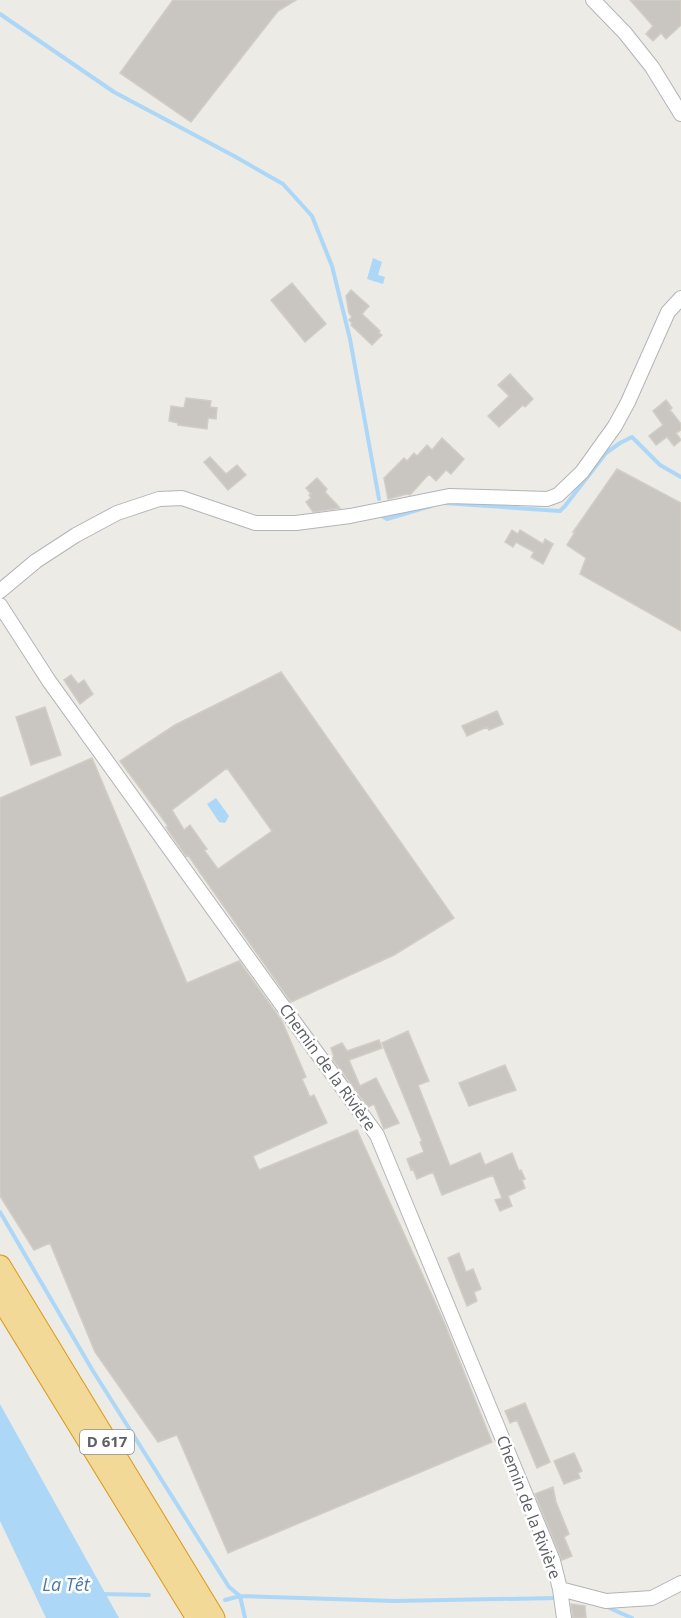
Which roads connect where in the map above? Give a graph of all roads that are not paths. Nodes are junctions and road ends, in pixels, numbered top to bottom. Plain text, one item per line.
1 (593, 0) edge
2 (681, 114) edge
3 (681, 298) edge
4 (0, 591) edge
5 (0, 605) edge
6 (0, 1266) edge
7 (0, 1297) edge
8 (681, 1583) edge
9 (560, 1589) junction
10 (196, 1618) edge
11 (214, 1618) edge
12 (564, 1618) edge

1 - 2 street
3 - 4 street
5 - 9 street, Chemin de la Rivière
6 - 11 highway, D 617
7 - 10 highway, D 617
8 - 9 street
9 - 12 street, Chemin de la Rivière

